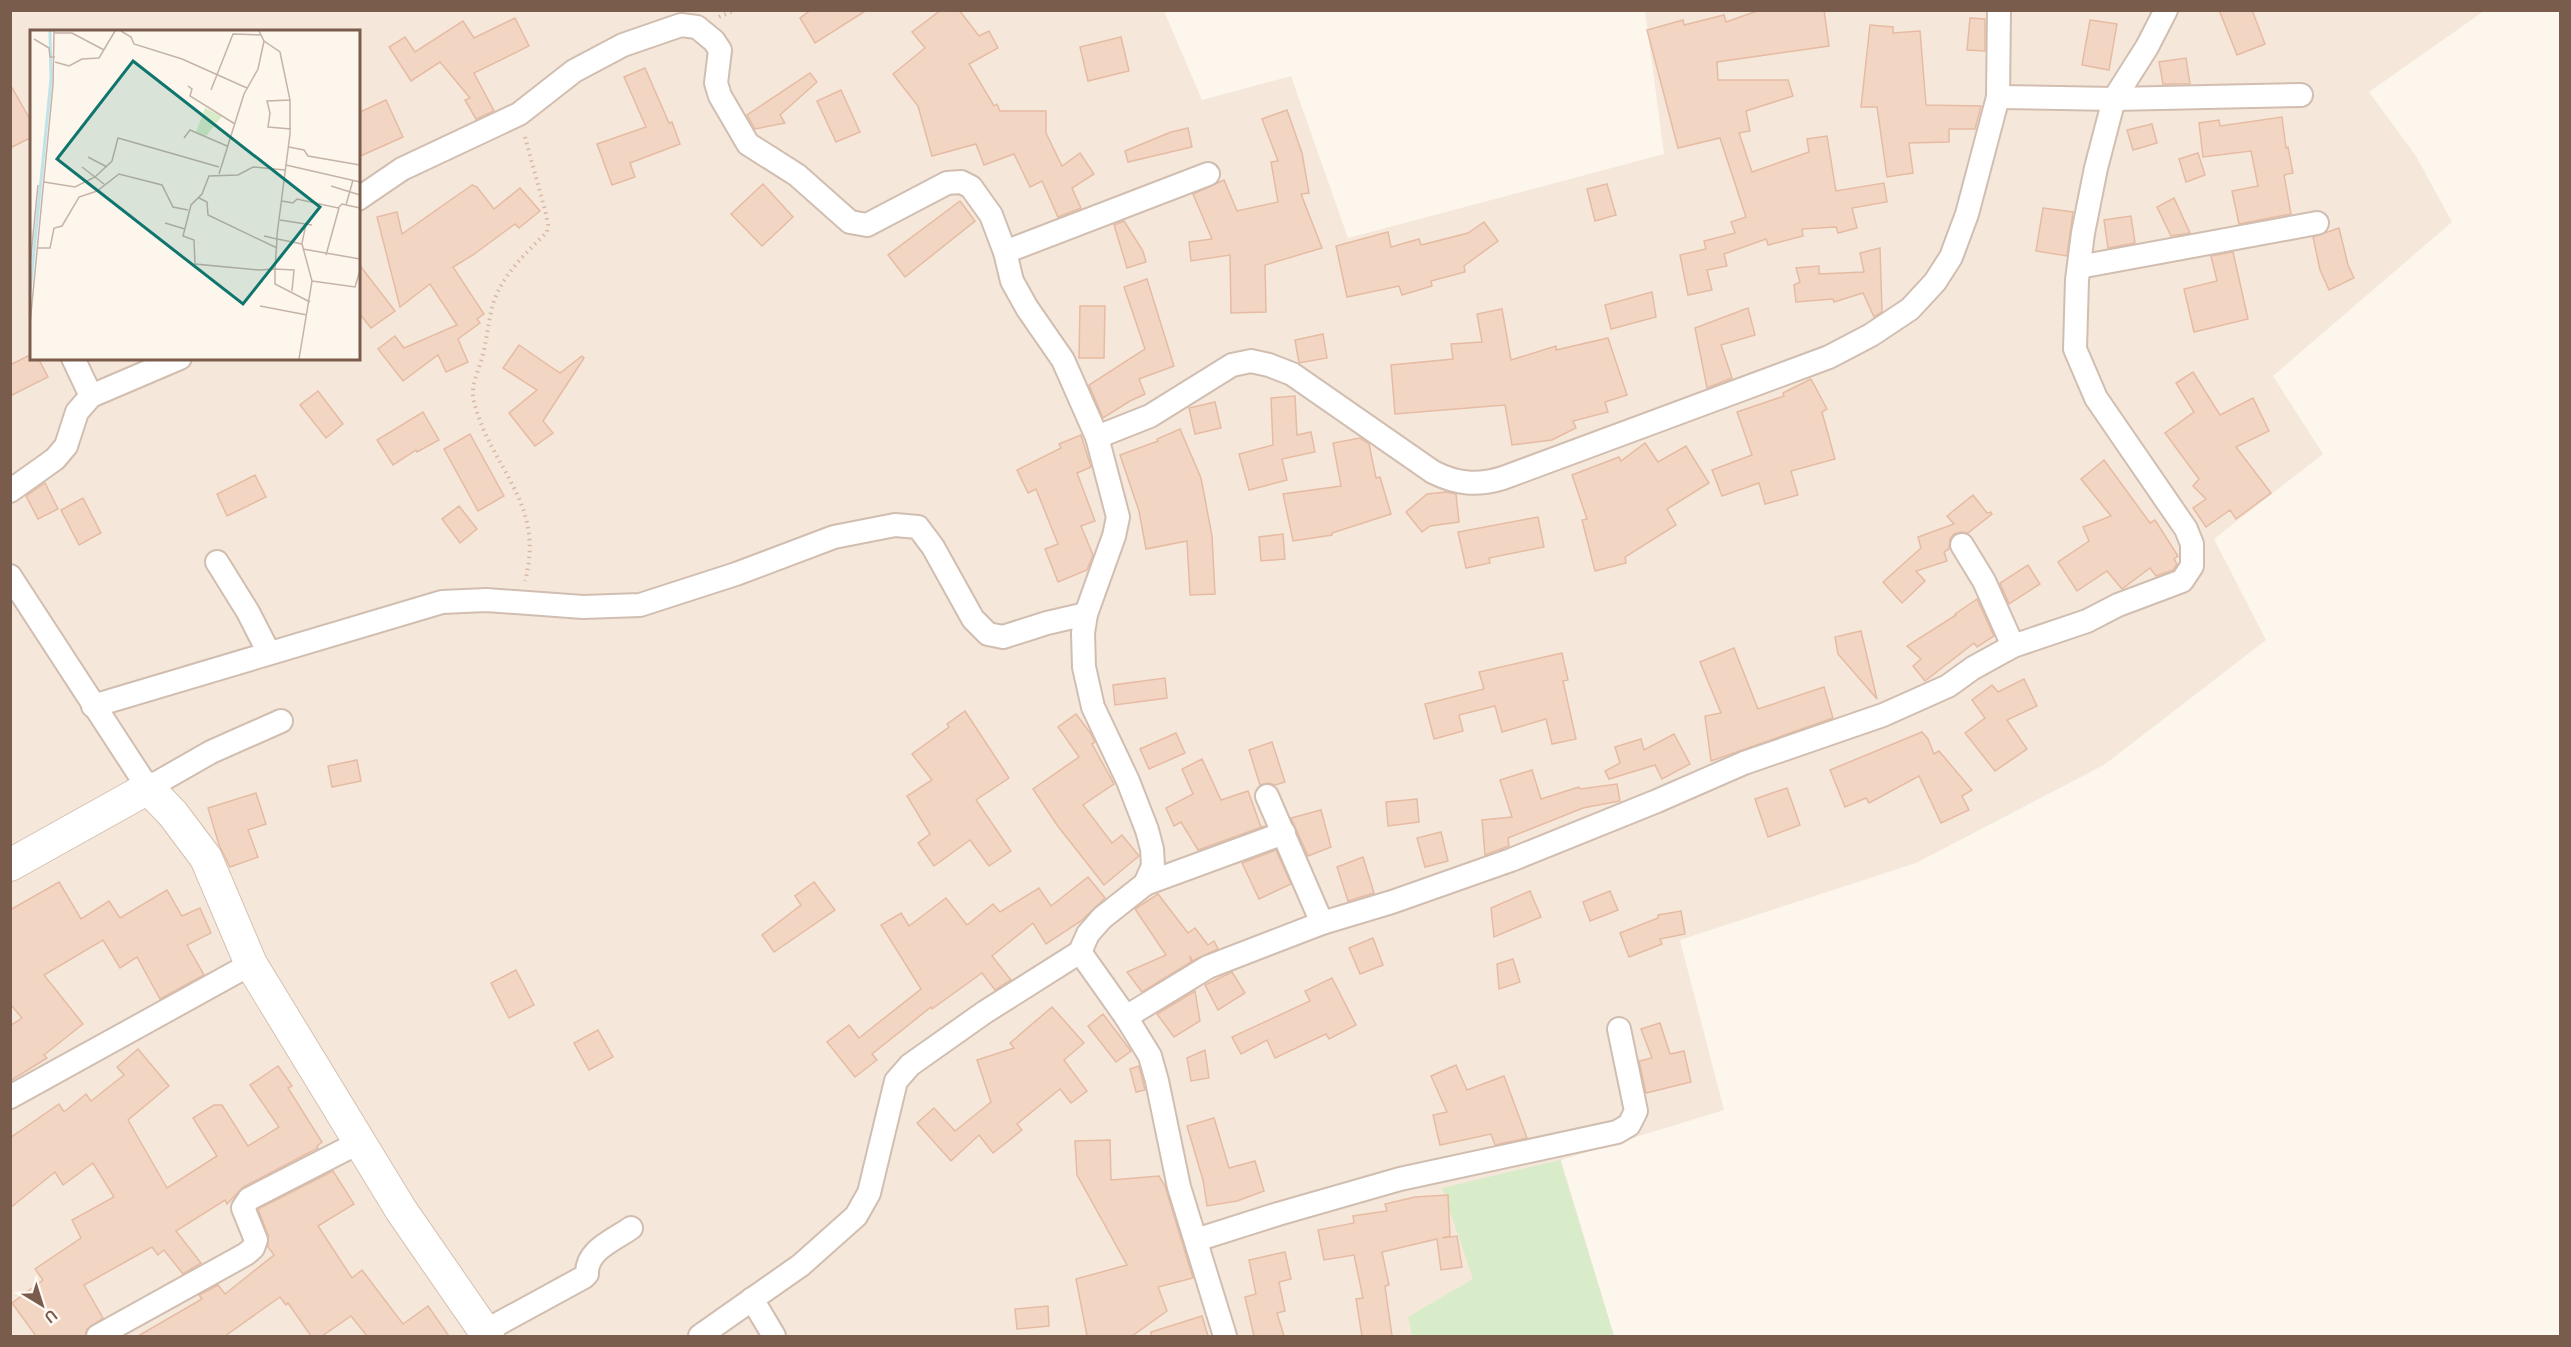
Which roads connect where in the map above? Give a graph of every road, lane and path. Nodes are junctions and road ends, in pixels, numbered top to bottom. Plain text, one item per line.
1 (1999, 10) edge
2 (2166, 10) edge
3 (2301, 95) dead end
4 (1998, 97) junction
5 (2114, 99) junction
6 (519, 114) junction
7 (1208, 174) dead end
8 (360, 198) edge
9 (2317, 223) dead end
10 (1005, 252) junction
11 (2079, 267) junction
12 (74, 360) edge
13 (175, 360) edge
14 (91, 396) junction
15 (1097, 437) junction
16 (10, 491) edge
17 (1962, 545) dead end
18 (217, 562) dead end
19 (10, 576) edge
20 (519, 602) junction
21 (1086, 614) junction
22 (2013, 646) junction
23 (269, 653) junction
24 (93, 706) junction
25 (281, 721) dead end
26 (148, 788) junction
27 (1267, 795) dead end
28 (1284, 833) junction
29 (10, 865) edge
30 (1145, 884) junction
31 (1322, 923) junction
32 (1080, 952) junction
33 (251, 964) junction
34 (1126, 1017) junction
35 (1619, 1029) dead end
36 (10, 1097) edge
37 (358, 1143) junction
38 (631, 1228) dead end
39 (1196, 1240) junction
40 (752, 1299) junction
41 (486, 1334) edge
42 (98, 1336) edge
43 (700, 1336) edge
44 (774, 1336) edge
45 (1225, 1336) edge

1 - 4 street
2 - 5 street
3 - 5 street
4 - 5 street
4 - 15 street
5 - 11 street
6 - 8 street
6 - 10 street
6 - 20 path
7 - 10 street
9 - 11 street
10 - 15 street
11 - 22 street
12 - 14 street
13 - 14 street
14 - 16 street
15 - 21 street
17 - 22 street
18 - 23 street
19 - 24 street
20 - 21 street
20 - 23 street
21 - 30 street
22 - 31 street
23 - 24 street
24 - 26 street
25 - 26 street
26 - 29 street
26 - 33 street
27 - 28 street
28 - 30 street
28 - 31 street
30 - 32 street
31 - 34 street
32 - 34 street
32 - 40 street
33 - 36 street
33 - 37 street
34 - 39 street
35 - 39 street
37 - 41 street
37 - 42 street
38 - 41 street
39 - 45 street
40 - 43 street
40 - 44 street

